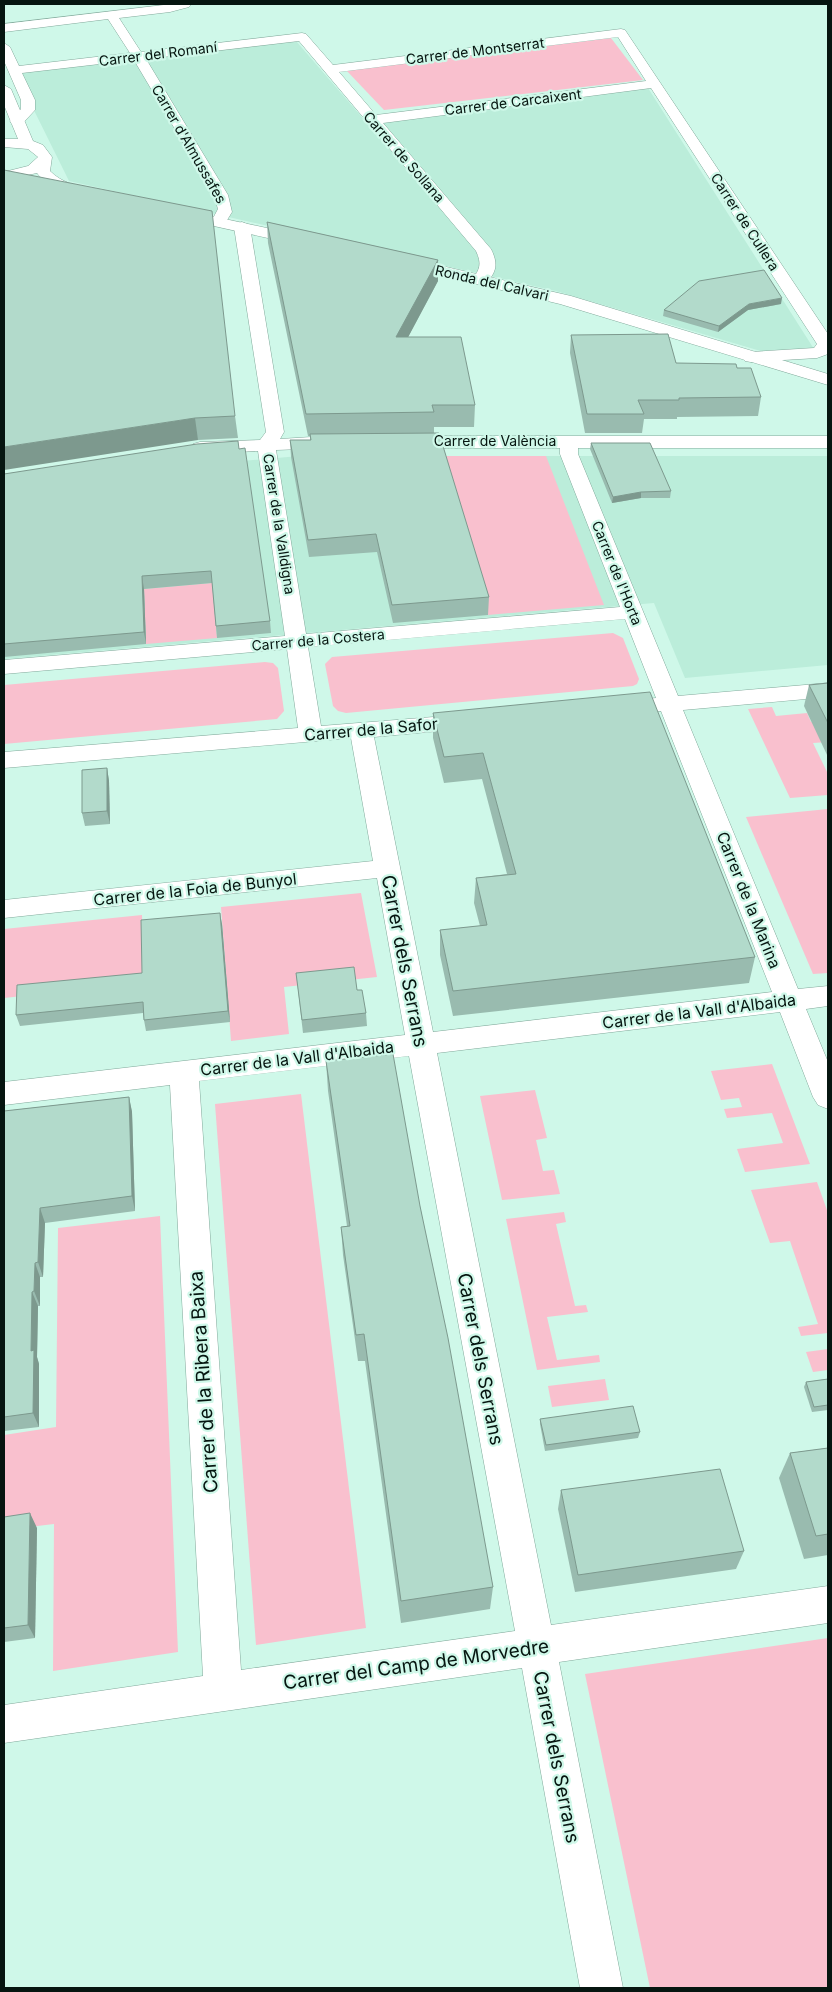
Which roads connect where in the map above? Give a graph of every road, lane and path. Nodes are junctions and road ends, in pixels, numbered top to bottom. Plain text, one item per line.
1 (181, 5) edge
2 (101, 12) edge
3 (4, 24) edge
4 (4, 28) edge
5 (621, 33) joint
6 (302, 37) joint
7 (4, 47) edge
8 (138, 56) junction
9 (329, 69) junction
10 (14, 70) junction
11 (654, 84) junction
12 (4, 89) edge
13 (373, 120) junction
14 (17, 121) junction
15 (4, 143) edge
16 (26, 145) junction
17 (44, 161) junction
18 (4, 178) edge
19 (162, 211) edge
20 (219, 222) junction
21 (242, 227) junction
22 (318, 243) edge
23 (384, 258) edge
24 (480, 280) junction
25 (752, 357) junction
26 (818, 360) edge
27 (805, 373) junction
28 (828, 380) edge
29 (828, 386) edge
30 (828, 437) edge
31 (569, 441) junction
32 (808, 441) junction
33 (343, 442) edge
34 (392, 442) edge
35 (828, 442) edge
36 (266, 444) junction
37 (178, 451) edge
38 (632, 612) junction
39 (297, 642) junction
40 (4, 668) edge
41 (828, 690) edge
42 (669, 704) junction
43 (601, 710) edge
44 (495, 718) edge
45 (361, 730) junction
46 (311, 734) junction
47 (4, 760) edge
48 (387, 868) junction
49 (4, 909) edge
50 (828, 996) edge
51 (790, 1000) junction
52 (421, 1044) junction
53 (184, 1071) junction
54 (4, 1093) edge
55 (828, 1097) edge
56 (828, 1604) edge
57 (536, 1647) junction
58 (223, 1693) junction
59 (4, 1724) edge
60 (602, 1988) edge

1 - 2 street
2 - 3 street
2 - 4 street
2 - 8 street, Carrer d'Almussafes
5 - 9 street, Carrer de Montserrat
5 - 11 street, Carrer de Cullera
6 - 8 street, Carrer del Romaní
6 - 9 street, Carrer de Sollana
7 - 10 street
8 - 10 street, Carrer del Romaní
8 - 20 street, Carrer d'Almussafes
9 - 13 street, Carrer de Sollana
10 - 14 street
11 - 13 street, Carrer de Carcaixent
11 - 26 street, Carrer de Cullera
12 - 14 street
13 - 24 street, Carrer de Sollana
14 - 16 street
15 - 16 street
16 - 17 street
17 - 18 street
17 - 18 street
19 - 20 street
20 - 21 street
21 - 22 street
21 - 36 street, Carrer de la Valldigna
23 - 24 street, Ronda del Calvari
24 - 25 street, Ronda del Calvari
25 - 26 street, Carrer de Cullera
25 - 27 street, Ronda del Calvari
27 - 28 street
27 - 29 street
30 - 32 street, Carrer de València
31 - 32 street, Carrer de València
31 - 34 street, Carrer de València
31 - 38 street, Carrer de l'Horta
32 - 35 street, Carrer de València
33 - 36 street
36 - 37 street
36 - 39 street, Carrer de la Valldigna
38 - 39 street, Carrer de la Costera
38 - 42 street, Carrer de l'Horta
39 - 40 street, Carrer de la Costera
39 - 46 street, Carrer de la Valldigna
41 - 42 street
42 - 43 street
42 - 51 street, Carrer de la Marina
44 - 45 street, Carrer de la Safor
45 - 46 street, Carrer de la Safor
45 - 48 street, Carrer dels Serrans
46 - 47 street, Carrer de la Safor
48 - 49 street, Carrer de la Foia de Bunyol
48 - 52 street, Carrer dels Serrans
50 - 51 street, Carrer de la Vall d'Albaida
51 - 52 street, Carrer de la Vall d'Albaida
51 - 55 street, Carrer de la Marina
52 - 53 street, Carrer de la Vall d'Albaida
52 - 57 street, Carrer dels Serrans
53 - 54 street, Carrer de la Vall d'Albaida
53 - 58 street, Carrer de la Ribera Baixa
56 - 57 street, Carrer del Camp de Morvedre
57 - 58 street, Carrer del Camp de Morvedre
57 - 60 street, Carrer dels Serrans
58 - 59 street, Carrer del Camp de Morvedre

